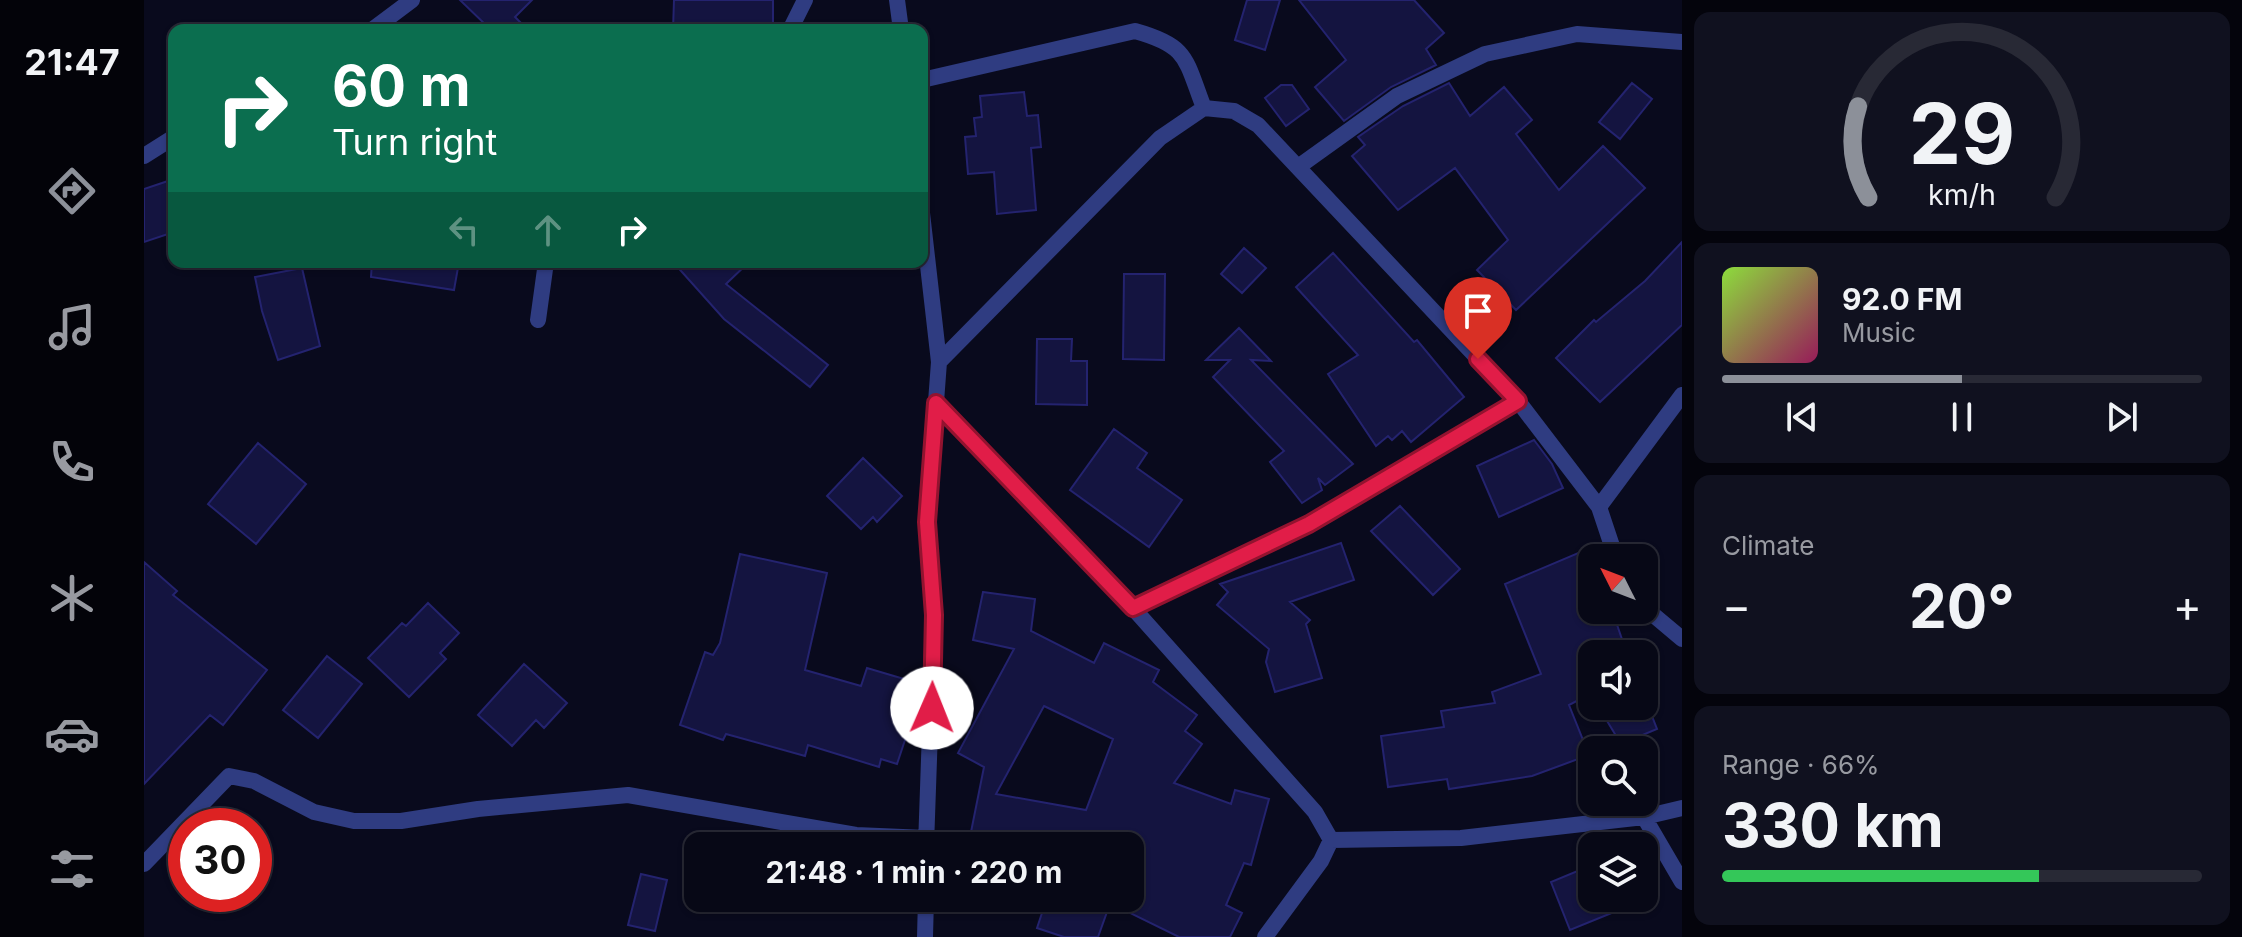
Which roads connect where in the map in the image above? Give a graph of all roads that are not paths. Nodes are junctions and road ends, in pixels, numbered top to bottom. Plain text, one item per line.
1 (412, 0) edge
2 (805, 0) edge
3 (897, 0) edge
4 (380, 24) edge
5 (793, 24) edge
6 (900, 24) edge
7 (1682, 42) edge
8 (928, 79) edge
9 (1204, 108) junction
10 (168, 141) edge
11 (144, 156) edge
12 (1298, 167) junction
13 (928, 266) edge
14 (545, 268) edge
15 (538, 320) dead end
16 (939, 362) junction
17 (1682, 395) edge
18 (1518, 401) junction
19 (936, 403) junction
20 (1599, 507) junction
21 (1611, 544) edge
22 (1133, 608) junction
23 (1658, 619) edge
24 (1682, 639) edge
25 (1682, 808) edge
26 (1644, 817) junction
27 (839, 832) edge
28 (926, 832) edge
29 (1331, 840) junction
30 (144, 864) edge
31 (1682, 882) edge
32 (926, 912) edge
33 (925, 937) edge
34 (1265, 937) edge

1 - 4 street
2 - 5 street
3 - 6 street
7 - 12 street
8 - 9 street
9 - 12 street
9 - 16 street
10 - 11 street
12 - 18 street
13 - 16 street
14 - 15 street
16 - 19 street
17 - 20 street
18 - 20 street
18 - 22 street
19 - 22 street
19 - 28 street
20 - 21 street
22 - 29 street
23 - 24 street
25 - 26 street
26 - 29 street
26 - 31 street
27 - 30 street
29 - 34 street
32 - 33 street

